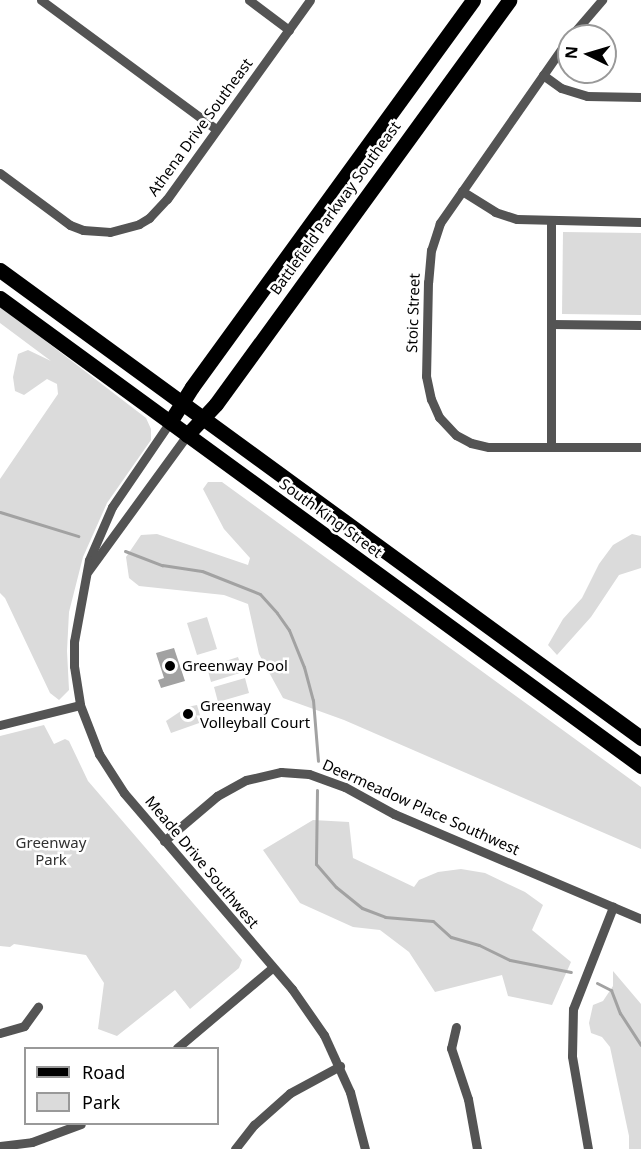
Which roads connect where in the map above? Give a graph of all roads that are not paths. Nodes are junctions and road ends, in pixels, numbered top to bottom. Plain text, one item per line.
1 (41, 0) edge
2 (249, 0) edge
3 (310, 0) edge
4 (473, 0) edge
5 (509, 0) edge
6 (602, 0) edge
7 (581, 24) edge
8 (290, 30) junction
9 (557, 55) edge
10 (543, 75) junction
11 (641, 97) edge
12 (216, 129) junction
13 (0, 173) edge
14 (462, 191) junction
15 (551, 221) junction
16 (641, 222) edge
17 (0, 270) edge
18 (0, 298) edge
19 (551, 324) junction
20 (641, 325) edge
21 (181, 403) junction
22 (202, 418) junction
23 (170, 422) junction
24 (187, 435) junction
25 (551, 446) junction
26 (641, 447) edge
27 (85, 576) junction
28 (80, 705) junction
29 (0, 725) edge
30 (641, 738) edge
31 (641, 766) edge
32 (164, 841) junction
33 (613, 907) junction
34 (641, 919) edge
35 (272, 968) junction
36 (38, 1007) dead end
37 (456, 1027) dead end
38 (0, 1033) edge
39 (178, 1047) edge
40 (340, 1066) junction
41 (79, 1125) edge
42 (0, 1146) edge
43 (235, 1149) edge
44 (365, 1149) edge
45 (477, 1149) edge
46 (588, 1149) edge

1 - 12 street
2 - 8 street
3 - 8 street, Athena Drive Southeast
4 - 21 main road, Battlefield Parkway Southeast
5 - 22 main road, Battlefield Parkway Southeast
6 - 7 street, Stoic Street
8 - 12 street, Athena Drive Southeast
9 - 10 street, Stoic Street
10 - 11 street
10 - 14 street, Stoic Street
12 - 13 street, Athena Drive Southeast
14 - 15 street
14 - 25 street, Stoic Street
15 - 16 street
15 - 19 street
17 - 21 main road, South King Street
18 - 23 main road, South King Street
19 - 20 street
19 - 25 street
21 - 22 main road, South King Street
21 - 23 main road, Battlefield Parkway Southeast
22 - 24 main road, Battlefield Parkway Southeast
22 - 30 main road, South King Street
23 - 24 main road, South King Street
23 - 27 street, Meade Drive Southwest
24 - 27 street, Meade Drive Southwest
24 - 31 main road, South King Street
25 - 26 street, Stoic Street
27 - 28 street, Meade Drive Southwest
28 - 29 street
28 - 32 street, Meade Drive Southwest
32 - 33 street, Deermeadow Place Southwest
32 - 35 street, Meade Drive Southwest
33 - 34 street, Deermeadow Place Southwest
33 - 46 street
35 - 39 street
35 - 40 street, Meade Drive Southwest
36 - 38 street
37 - 45 street
40 - 43 street
40 - 44 street, Meade Drive Southwest
41 - 42 street

